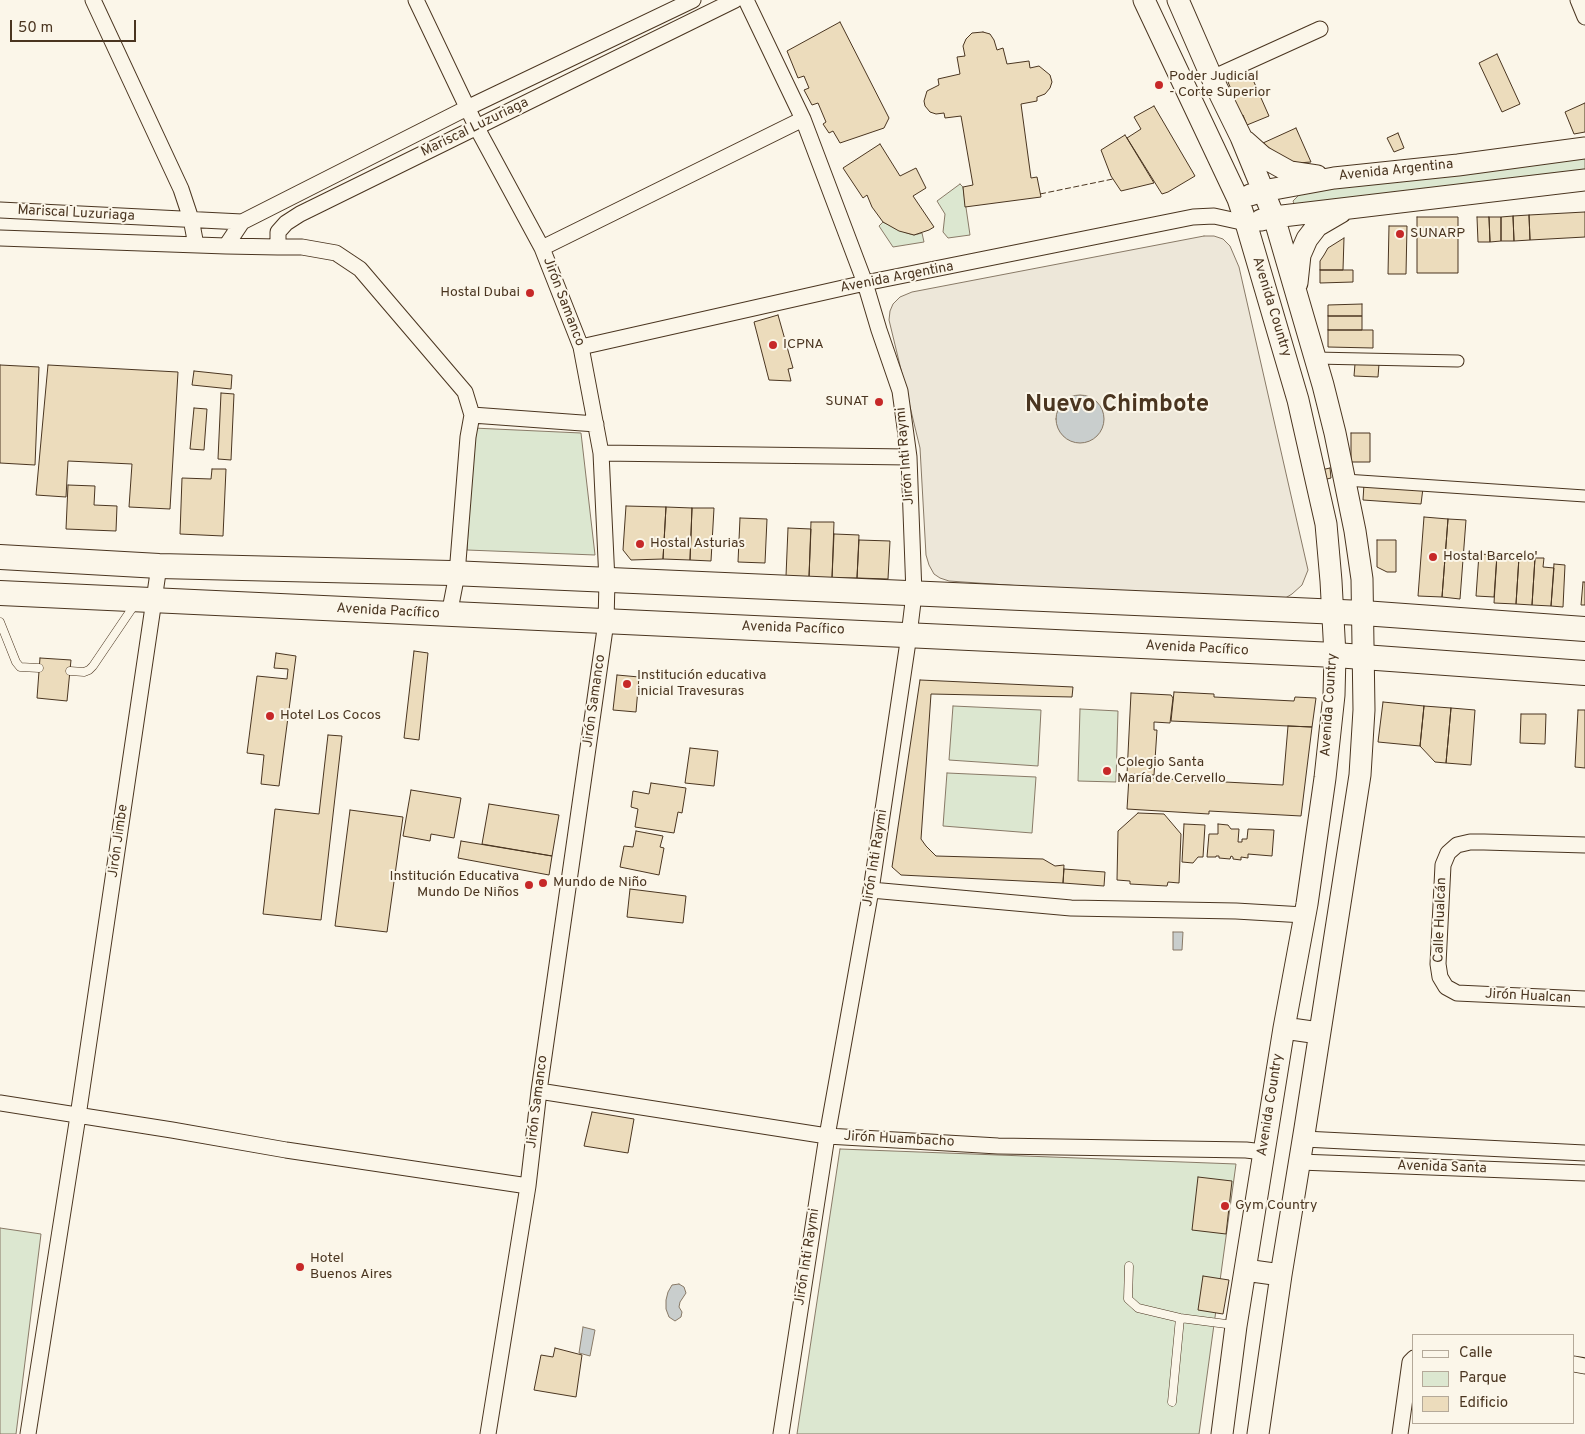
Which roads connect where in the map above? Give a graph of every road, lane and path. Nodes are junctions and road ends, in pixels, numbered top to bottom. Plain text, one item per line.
1 (93, 0) edge
2 (416, 0) edge
3 (692, 0) edge
4 (735, 0) edge
5 (746, 0) edge
6 (1144, 0) edge
7 (1178, 0) edge
8 (1578, 0) edge
9 (1585, 17) edge
10 (1320, 29) dead end
11 (1212, 78) junction
12 (467, 108) junction
13 (803, 119) junction
14 (477, 128) junction
15 (1241, 137) junction
16 (1585, 148) edge
17 (1334, 178) junction
18 (1585, 180) edge
19 (1264, 191) junction
20 (1238, 199) junction
21 (1350, 208) junction
22 (0, 210) edge
23 (1214, 216) junction
24 (1274, 216) junction
25 (191, 219) junction
26 (242, 222) junction
27 (1246, 223) junction
28 (0, 238) edge
29 (196, 245) junction
30 (226, 246) junction
31 (278, 247) junction
32 (542, 248) junction
33 (865, 284) junction
34 (1296, 296) junction
35 (581, 347) junction
36 (1315, 358) junction
37 (1458, 361) dead end
38 (472, 415) junction
39 (596, 424) junction
40 (601, 453) junction
41 (909, 457) junction
42 (1345, 480) junction
43 (1585, 496) edge
44 (0, 557) edge
45 (159, 566) junction
46 (457, 574) junction
47 (607, 581) junction
48 (0, 593) edge
49 (914, 594) junction
50 (146, 600) junction
51 (1332, 612) junction
52 (1363, 613) junction
53 (449, 615) junction
54 (0, 622) edge
55 (606, 622) junction
56 (1585, 629) edge
57 (909, 634) junction
58 (1335, 655) junction
59 (1363, 657) junction
60 (40, 668) dead end
61 (70, 671) dead end
62 (1585, 673) edge
63 (1585, 845) edge
64 (871, 890) junction
65 (1304, 915) junction
66 (1470, 994) joint
67 (1585, 1000) edge
68 (1284, 1028) junction
69 (1320, 1033) junction
70 (539, 1091) junction
71 (0, 1104) edge
72 (78, 1116) junction
73 (827, 1136) junction
74 (1304, 1138) junction
75 (1263, 1152) junction
76 (1585, 1153) edge
77 (1300, 1162) junction
78 (1585, 1173) edge
79 (528, 1186) junction
80 (1129, 1266) dead end
81 (1245, 1270) junction
82 (1281, 1275) junction
83 (1180, 1318) junction
84 (1236, 1326) junction
85 (1412, 1360) edge
86 (1172, 1402) dead end
87 (28, 1434) edge
88 (488, 1434) edge
89 (781, 1434) edge
90 (1222, 1434) edge
91 (1258, 1434) edge
92 (1400, 1434) edge

1 - 25 street
2 - 12 street, Jirón Samanco
3 - 12 street, Mariscal Luzuriaga
4 - 14 street, Mariscal Luzuriaga
5 - 13 street, Jirón Inti Raymi
6 - 20 main road, Avenida Country
7 - 11 main road, Avenida Country
8 - 9 street
10 - 11 street
11 - 15 main road, Avenida Country
12 - 14 street, Jirón Samanco
12 - 26 street, Mariscal Luzuriaga
13 - 32 street
13 - 33 street, Jirón Inti Raymi
14 - 31 street, Mariscal Luzuriaga
14 - 32 street, Jirón Samanco
15 - 17 main road
15 - 19 main road, Avenida Country
16 - 17 main road, Avenida Argentina
17 - 19 main road, Avenida Argentina
18 - 21 main road, Avenida Argentina
19 - 20 main road, Avenida Argentina
19 - 24 main road, Avenida Country
20 - 23 street, Avenida Argentina
20 - 27 main road, Avenida Country
21 - 24 main road, Avenida Argentina
21 - 34 main road
22 - 25 street, Mariscal Luzuriaga
23 - 27 street, Avenida Argentina
23 - 33 street, Avenida Argentina
24 - 27 main road, Avenida Argentina
24 - 34 main road, Avenida Country
25 - 26 street, Mariscal Luzuriaga
25 - 29 street
26 - 30 street, Mariscal Luzuriaga
27 - 51 main road, Avenida Country
28 - 29 street, Mariscal Luzuriaga
29 - 30 street, Mariscal Luzuriaga
30 - 31 street, Mariscal Luzuriaga
31 - 38 street
32 - 35 street, Jirón Samanco
33 - 35 street, Avenida Argentina
33 - 41 street, Jirón Inti Raymi
34 - 36 main road, Avenida Country
35 - 39 street, Jirón Samanco
36 - 37 street
36 - 42 main road, Avenida Country
38 - 39 street
38 - 46 street
39 - 40 street, Jirón Samanco
40 - 41 street
40 - 47 street, Jirón Samanco
41 - 49 street, Jirón Inti Raymi
42 - 43 street
42 - 52 main road, Avenida Country
44 - 45 main road
45 - 46 main road
45 - 50 street, Jirón Jimbe
46 - 47 main road
46 - 53 street
47 - 49 main road
47 - 55 street, Jirón Samanco
48 - 50 main road, Avenida Pacífico
49 - 51 main road
49 - 57 street, Jirón Inti Raymi
50 - 53 main road, Avenida Pacífico
50 - 61 lane
50 - 72 street, Jirón Jimbe
51 - 52 main road
51 - 58 main road, Avenida Country
52 - 56 main road
52 - 59 main road, Avenida Country
53 - 55 main road, Avenida Pacífico
54 - 60 lane
55 - 57 main road, Avenida Pacífico
55 - 70 street, Jirón Samanco
57 - 58 main road, Avenida Pacífico
57 - 64 street, Jirón Inti Raymi
58 - 59 main road, Avenida Pacífico
58 - 65 main road, Avenida Country
59 - 62 main road, Avenida Pacífico
59 - 69 main road, Avenida Country
63 - 66 street, Calle Hualcán
64 - 65 street
64 - 73 street, Jirón Inti Raymi
65 - 68 main road, Avenida Country
66 - 67 street, Jirón Hualcan
68 - 69 main road
68 - 75 main road, Avenida Country
69 - 74 main road, Avenida Country
70 - 73 street, Jirón Huambacho
70 - 79 street, Jirón Samanco
71 - 72 street
72 - 79 street
72 - 87 street, Jirón Jimbe
73 - 75 street, Jirón Huambacho
73 - 89 street, Jirón Inti Raymi
74 - 76 street, Avenida Santa
74 - 77 main road, Avenida Country
75 - 81 main road, Avenida Country
77 - 78 street, Avenida Santa
77 - 82 main road, Avenida Country
79 - 88 street, Jirón Samanco
80 - 83 lane
81 - 82 main road
81 - 84 main road, Avenida Country
82 - 91 main road, Avenida Country
83 - 84 lane
83 - 86 lane
84 - 90 main road, Avenida Country
85 - 92 street

